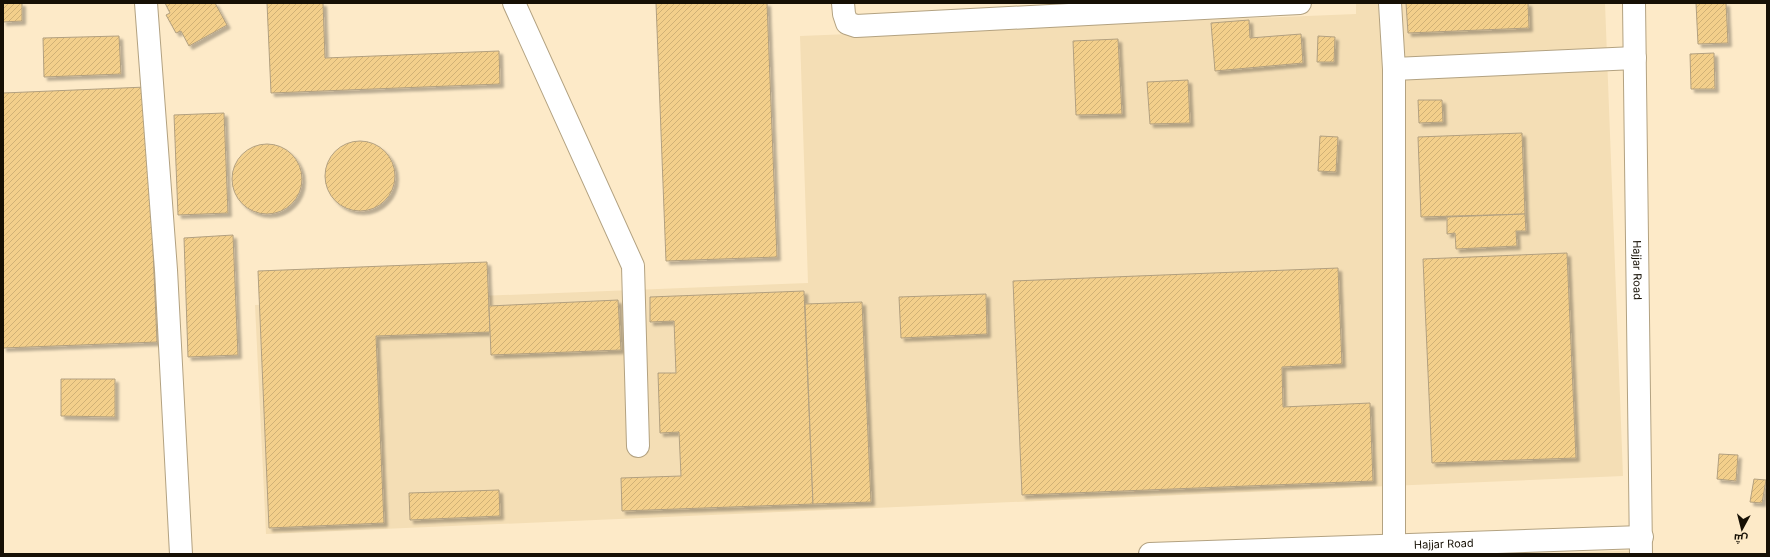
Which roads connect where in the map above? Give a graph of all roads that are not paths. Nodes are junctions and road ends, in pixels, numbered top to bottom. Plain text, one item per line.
1 (146, 3) edge
2 (514, 3) edge
3 (843, 3) edge
4 (1300, 3) edge
5 (1390, 3) edge
6 (1634, 3) edge
7 (1635, 58) junction
8 (1394, 69) junction
9 (638, 446) dead end
10 (1641, 546) edge
11 (1394, 549) edge
12 (181, 554) edge
13 (1150, 554) edge

1 - 12 street
2 - 9 street
3 - 4 street
5 - 8 street
6 - 7 street, Hajjar Road
7 - 8 street
7 - 10 street, Hajjar Road
8 - 11 street
10 - 11 street, Hajjar Road
11 - 13 street, Hajjar Road

